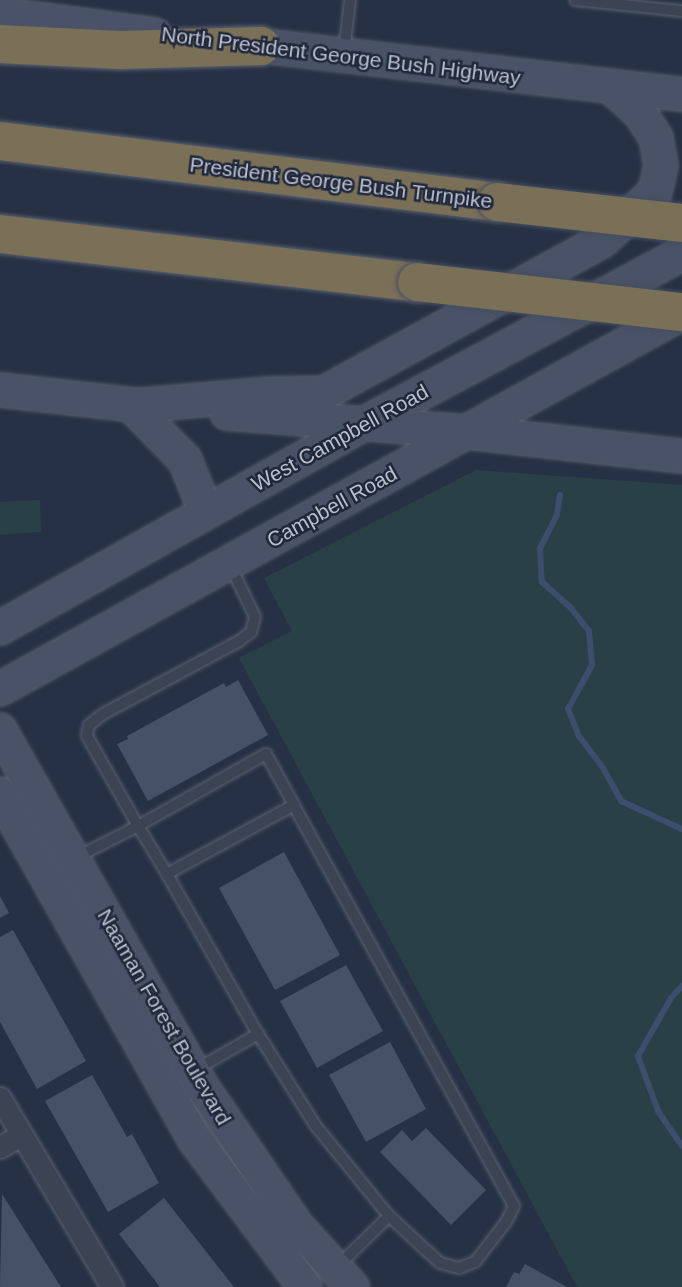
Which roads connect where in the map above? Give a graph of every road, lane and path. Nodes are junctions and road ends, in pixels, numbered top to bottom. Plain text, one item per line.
1 (350, 0) edge
2 (575, 0) edge
3 (682, 11) edge
4 (0, 14) edge
5 (0, 44) edge
6 (261, 46) junction
7 (344, 57) junction
8 (610, 86) junction
9 (682, 94) edge
10 (0, 141) edge
11 (682, 223) edge
12 (0, 234) edge
13 (682, 254) edge
14 (682, 312) edge
15 (0, 390) edge
16 (132, 406) junction
17 (365, 423) junction
18 (467, 432) junction
19 (682, 456) edge
20 (206, 512) junction
21 (229, 565) junction
22 (0, 628) edge
23 (0, 689) edge
24 (0, 730) edge
25 (0, 794) edge
26 (295, 805) junction
27 (138, 826) junction
28 (73, 859) junction
29 (167, 874) junction
30 (127, 1018) junction
31 (258, 1034) junction
32 (193, 1072) junction
33 (0, 1098) edge
34 (21, 1135) junction
35 (0, 1147) edge
36 (389, 1216) junction
37 (334, 1281) edge
38 (112, 1287) edge
39 (305, 1287) edge

1 - 7 lane
2 - 3 lane
4 - 6 main road, North President George Bush Highway
5 - 6 highway
6 - 7 main road, North President George Bush Highway
7 - 8 main road, North President George Bush Highway
8 - 9 main road, North President George Bush Highway
8 - 16 main road
10 - 11 highway, President George Bush Turnpike, bridge
12 - 14 highway, bridge
13 - 17 main road, West Campbell Road
14 - 18 main road
15 - 16 main road
16 - 17 main road
16 - 20 main road
17 - 18 main road
17 - 20 main road, West Campbell Road
18 - 19 main road
18 - 21 main road, Campbell Road
20 - 22 main road, West Campbell Road
21 - 23 main road, Campbell Road
21 - 27 lane
24 - 28 main road, Naaman Forest Boulevard
25 - 30 main road, Naaman Forest Boulevard
26 - 27 lane
26 - 29 lane
26 - 36 lane
27 - 28 lane
27 - 29 lane
28 - 32 main road, Naaman Forest Boulevard
29 - 31 lane
30 - 32 main road
30 - 39 main road, Naaman Forest Boulevard
31 - 32 lane
31 - 36 lane
32 - 37 main road, Naaman Forest Boulevard
33 - 34 street
34 - 35 street
34 - 38 street
36 - 37 lane

